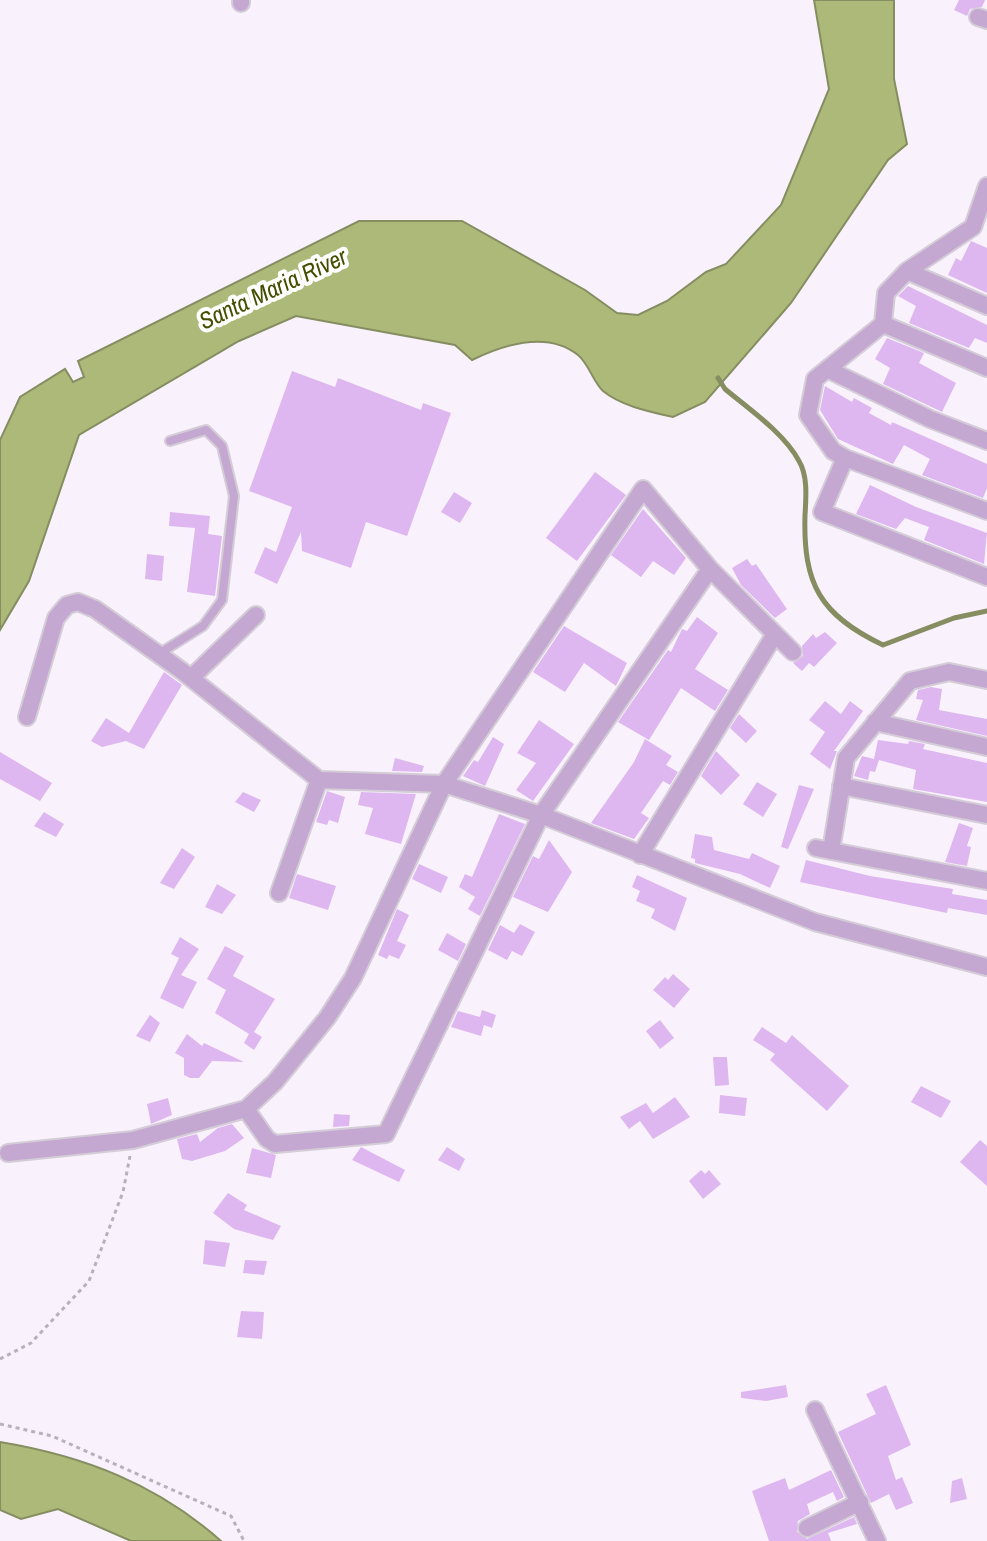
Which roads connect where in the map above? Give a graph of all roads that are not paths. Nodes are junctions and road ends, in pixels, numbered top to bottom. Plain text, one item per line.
1 (987, 186) edge
2 (980, 229) edge
3 (907, 271) junction
4 (987, 306) edge
5 (883, 324) junction
6 (987, 368) edge
7 (827, 369) junction
8 (170, 441) dead end
9 (987, 441) edge
10 (845, 458) junction
11 (987, 511) edge
12 (710, 569) junction
13 (987, 577) edge
14 (256, 615) dead end
15 (775, 634) junction
16 (793, 652) dead end
17 (156, 655) junction
18 (191, 678) junction
19 (987, 680) edge
20 (27, 717) dead end
21 (875, 722) junction
22 (987, 747) edge
23 (319, 780) junction
24 (444, 784) junction
25 (841, 786) junction
26 (541, 815) junction
27 (987, 815) edge
28 (640, 855) junction
29 (987, 881) edge
30 (279, 893) dead end
31 (987, 967) edge
32 (246, 1109) junction
33 (8, 1153) dead end
34 (815, 1410) dead end
35 (860, 1502) junction
36 (807, 1528) dead end
37 (877, 1541) edge

1 - 2 street
2 - 3 street
3 - 4 street
3 - 5 street
5 - 6 street
5 - 7 street
7 - 9 street
7 - 10 street
8 - 17 lane
10 - 11 street
10 - 13 street
12 - 15 street
12 - 24 street
12 - 26 street
14 - 18 street
15 - 16 street
15 - 28 street
17 - 18 street
17 - 20 street
18 - 23 street
19 - 21 street
21 - 22 street
21 - 25 street
23 - 24 street
23 - 30 street
24 - 26 street
24 - 32 street
25 - 27 street
25 - 29 street
26 - 28 street
26 - 32 street
28 - 31 street
32 - 33 street
34 - 35 street
35 - 36 street
35 - 37 street

